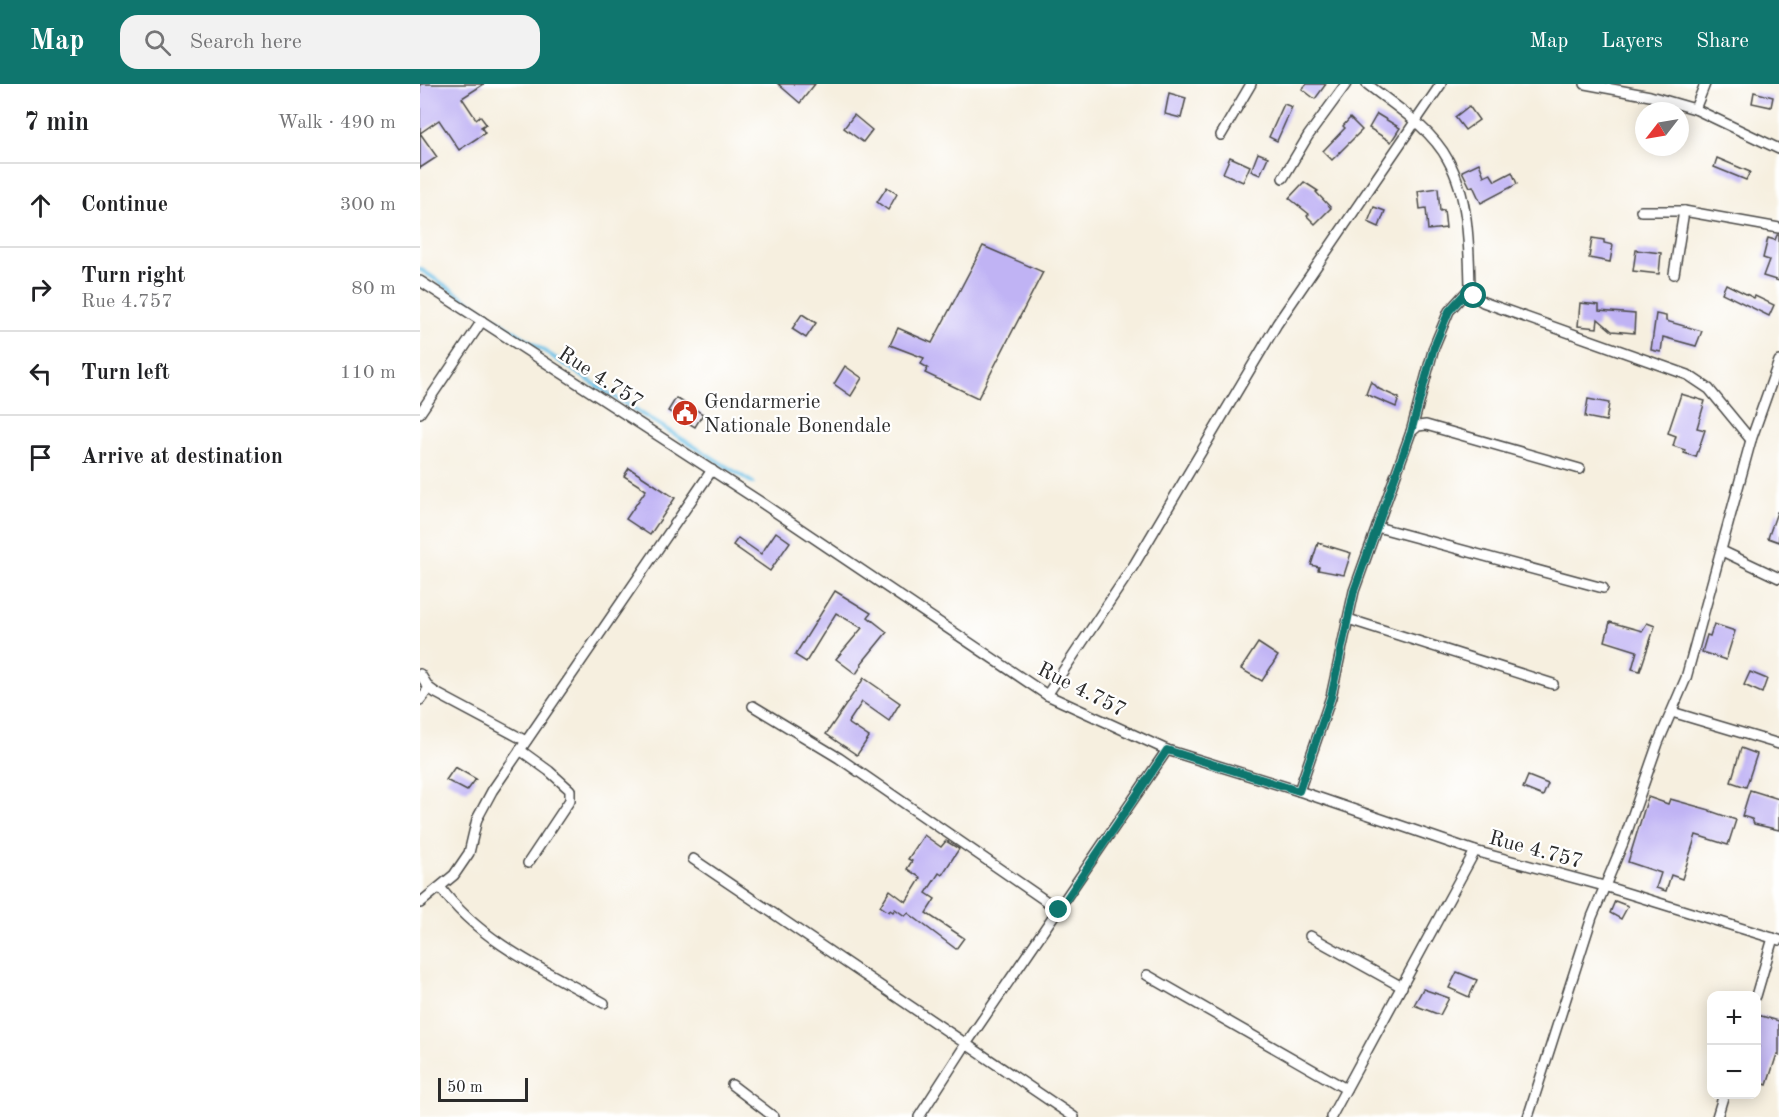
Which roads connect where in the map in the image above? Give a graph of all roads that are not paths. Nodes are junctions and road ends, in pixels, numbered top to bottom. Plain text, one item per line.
1 (1251, 84) edge
2 (1346, 84) edge
3 (1367, 84) edge
4 (1441, 84) edge
5 (1585, 84) edge
6 (1705, 84) edge
7 (1695, 109) junction
8 (1416, 123) junction
9 (1221, 135) dead end
10 (1779, 149) edge
11 (1283, 178) dead end
12 (1641, 210) dead end
13 (1684, 211) junction
14 (1779, 228) edge
15 (1674, 274) dead end
16 (420, 281) edge
17 (1470, 288) junction
18 (482, 321) junction
19 (1779, 363) edge
20 (420, 413) edge
21 (1411, 432) junction
22 (1751, 440) junction
23 (1580, 468) dead end
24 (712, 470) junction
25 (1377, 527) junction
26 (1722, 551) junction
27 (1779, 578) edge
28 (1603, 588) dead end
29 (1348, 619) junction
30 (420, 674) edge
31 (1553, 684) dead end
32 (429, 688) junction
33 (1047, 695) junction
34 (420, 700) edge
35 (753, 706) dead end
36 (1672, 712) junction
37 (526, 741) junction
38 (1779, 744) edge
39 (520, 750) junction
40 (1167, 750) junction
41 (1299, 791) junction
42 (1475, 852) junction
43 (693, 859) dead end
44 (528, 863) dead end
45 (1604, 886) junction
46 (440, 887) junction
47 (420, 903) edge
48 (1059, 910) junction
49 (1310, 936) dead end
50 (1776, 939) edge
51 (1146, 975) dead end
52 (1402, 987) junction
53 (1758, 991) edge
54 (604, 1003) dead end
55 (966, 1044) junction
56 (732, 1085) dead end
57 (1346, 1089) junction
58 (1723, 1099) edge
59 (774, 1117) edge
60 (919, 1117) edge
61 (1074, 1117) edge
62 (1331, 1117) edge
63 (1528, 1117) edge
64 (1717, 1117) edge

1 - 9 street
2 - 11 street
3 - 8 street
4 - 8 street
5 - 7 street
6 - 7 street
7 - 10 street
8 - 17 street
8 - 33 street
12 - 13 street
13 - 14 street
13 - 15 street
16 - 18 street, Rue 4.757
17 - 21 street
17 - 22 street
18 - 20 street
18 - 24 street, Rue 4.757
19 - 22 street
21 - 23 street
21 - 25 street
22 - 26 street
24 - 33 street, Rue 4.757
24 - 37 street
25 - 28 street
25 - 29 street
26 - 27 street
26 - 36 street
29 - 31 street
29 - 41 street
30 - 32 street
32 - 34 street
32 - 37 street
33 - 40 street, Rue 4.757
35 - 48 street
36 - 38 street
36 - 45 street
37 - 39 street
39 - 44 street
39 - 46 street
40 - 41 street, Rue 4.757
40 - 48 street
41 - 42 street, Rue 4.757
42 - 45 street, Rue 4.757
42 - 52 street
43 - 55 street
45 - 50 street, Rue 4.757
45 - 63 street
46 - 47 street
46 - 54 street
48 - 55 street
49 - 52 street
50 - 53 street
51 - 57 street
52 - 57 street
55 - 60 street
55 - 61 street
56 - 59 street
57 - 62 street
58 - 64 street

